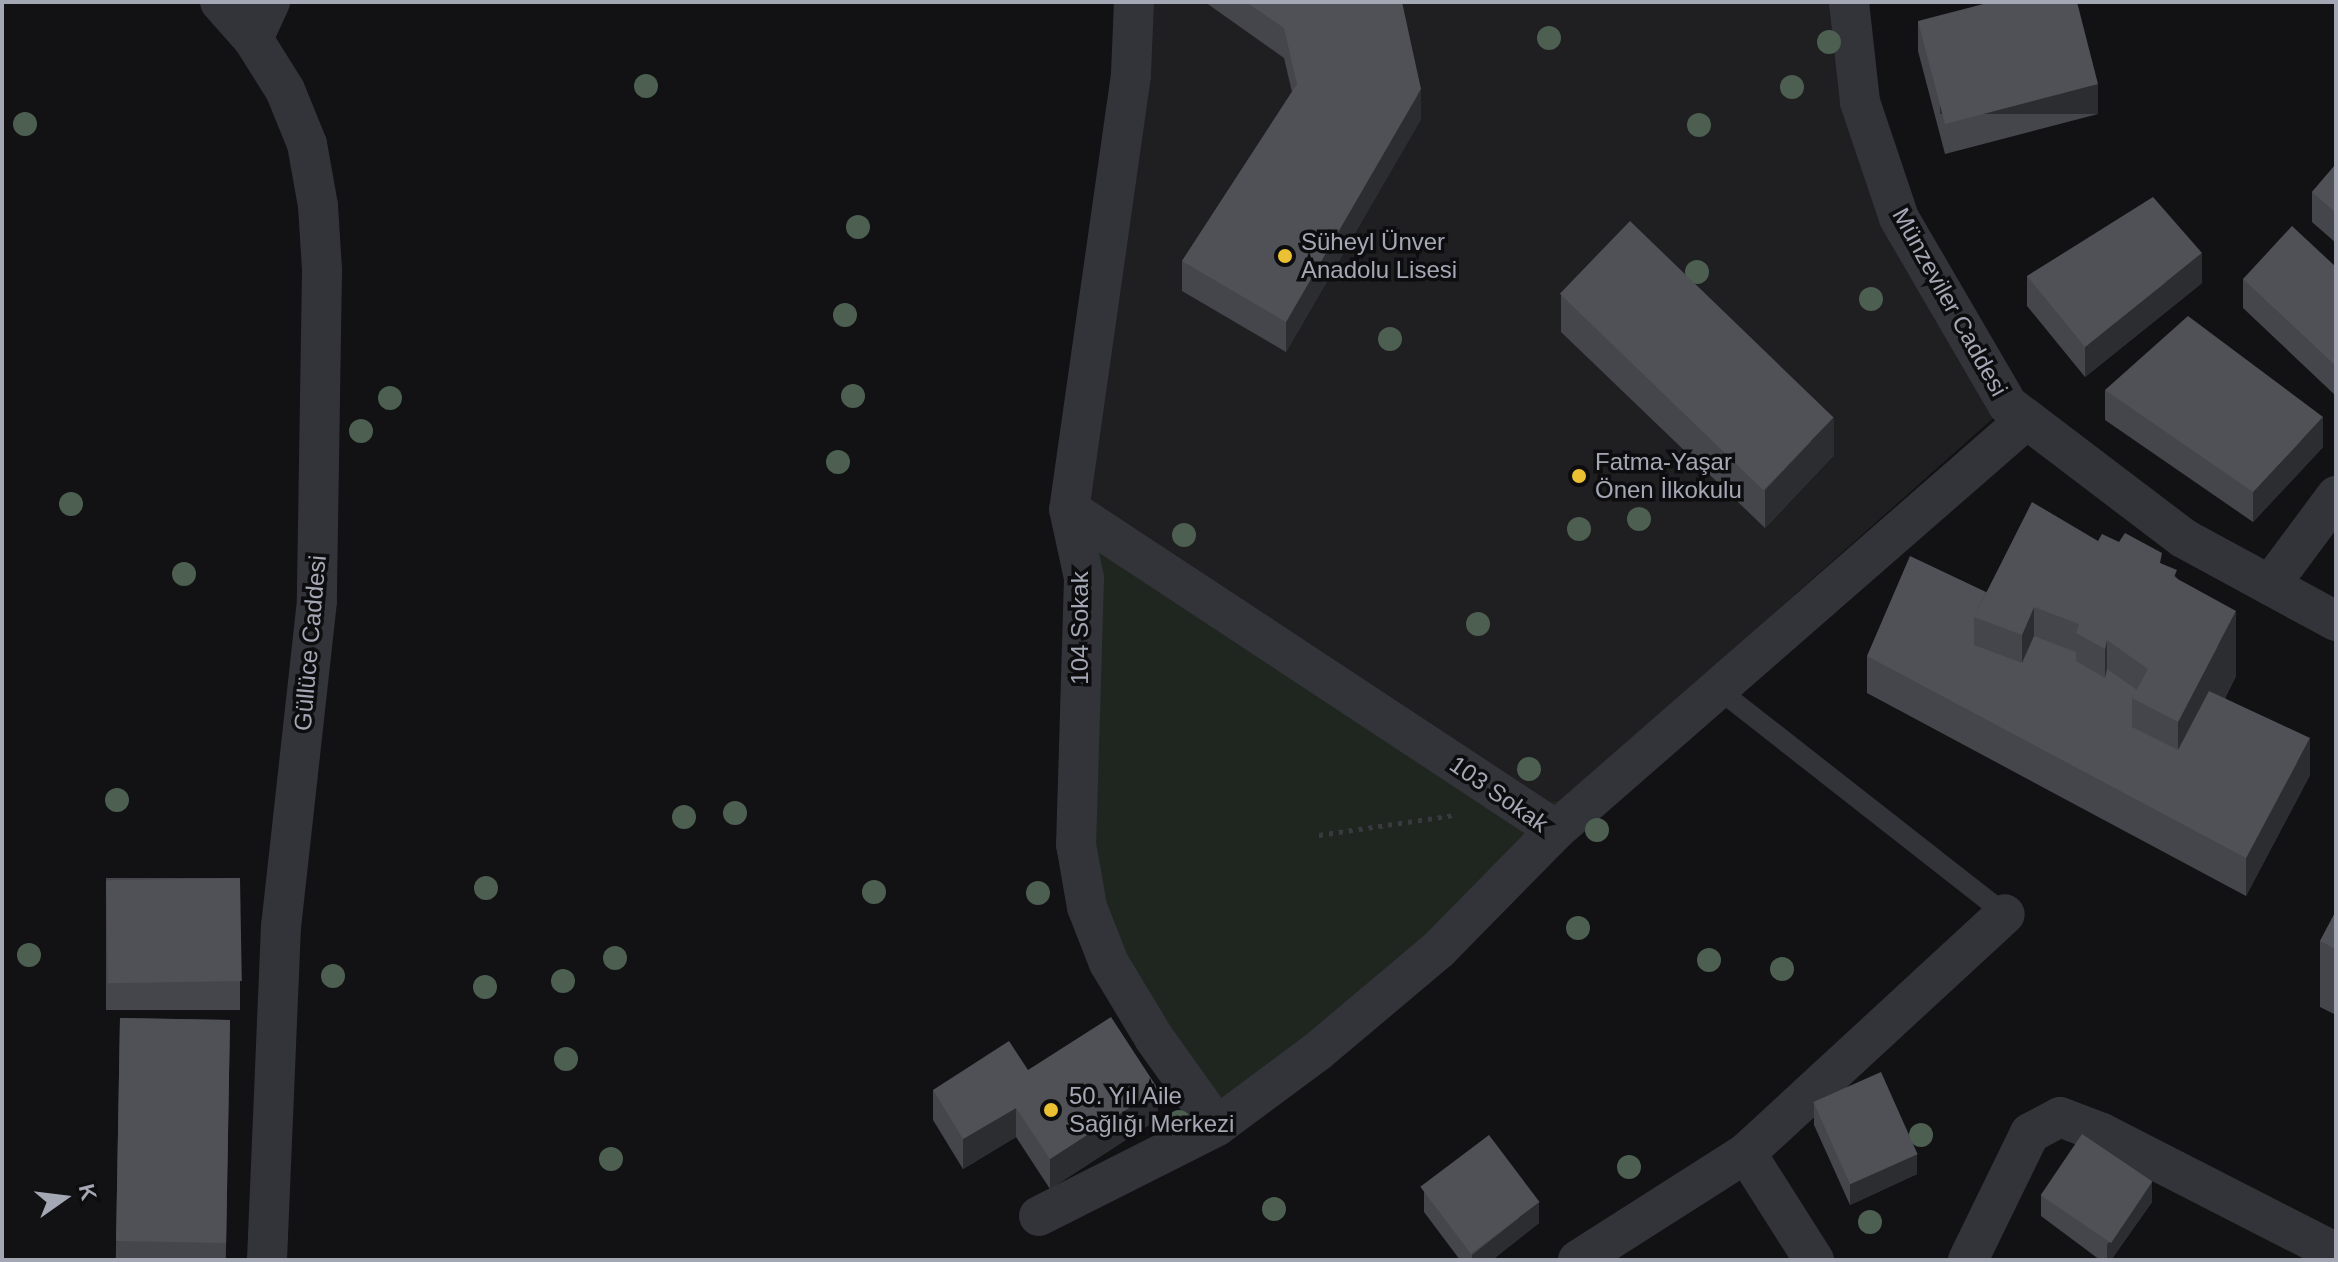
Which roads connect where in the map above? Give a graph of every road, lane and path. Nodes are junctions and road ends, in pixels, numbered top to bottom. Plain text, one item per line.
1 (220, 2) edge
2 (270, 2) edge
3 (1134, 2) edge
4 (1849, 2) edge
5 (253, 39) junction
6 (2027, 419) junction
7 (2336, 496) edge
8 (1069, 509) junction
9 (2270, 585) junction
10 (2336, 621) edge
11 (1718, 689) junction
12 (1455, 814) dead end
13 (1556, 830) junction
14 (1319, 835) dead end
15 (2005, 914) joint
16 (1217, 1126) junction
17 (1746, 1153) junction
18 (1039, 1216) dead end
19 (2336, 1253) edge
20 (267, 1260) edge
21 (1578, 1260) edge
22 (1814, 1260) edge
23 (1968, 1260) edge

1 - 5 street, Güllüce Caddesi
2 - 5 street
3 - 8 street, 104 Sokak
4 - 6 street, Münzeviler Caddesi
5 - 20 street, Güllüce Caddesi
6 - 9 street, Münzeviler Caddesi
6 - 11 street
7 - 9 street
8 - 13 street, 103 Sokak
8 - 16 street, 104 Sokak
9 - 10 street, Münzeviler Caddesi
11 - 13 street
11 - 15 lane
12 - 14 path
13 - 16 street, 103 Sokak
15 - 17 street
16 - 18 street, 103 Sokak
17 - 21 street
17 - 22 street
19 - 23 street

